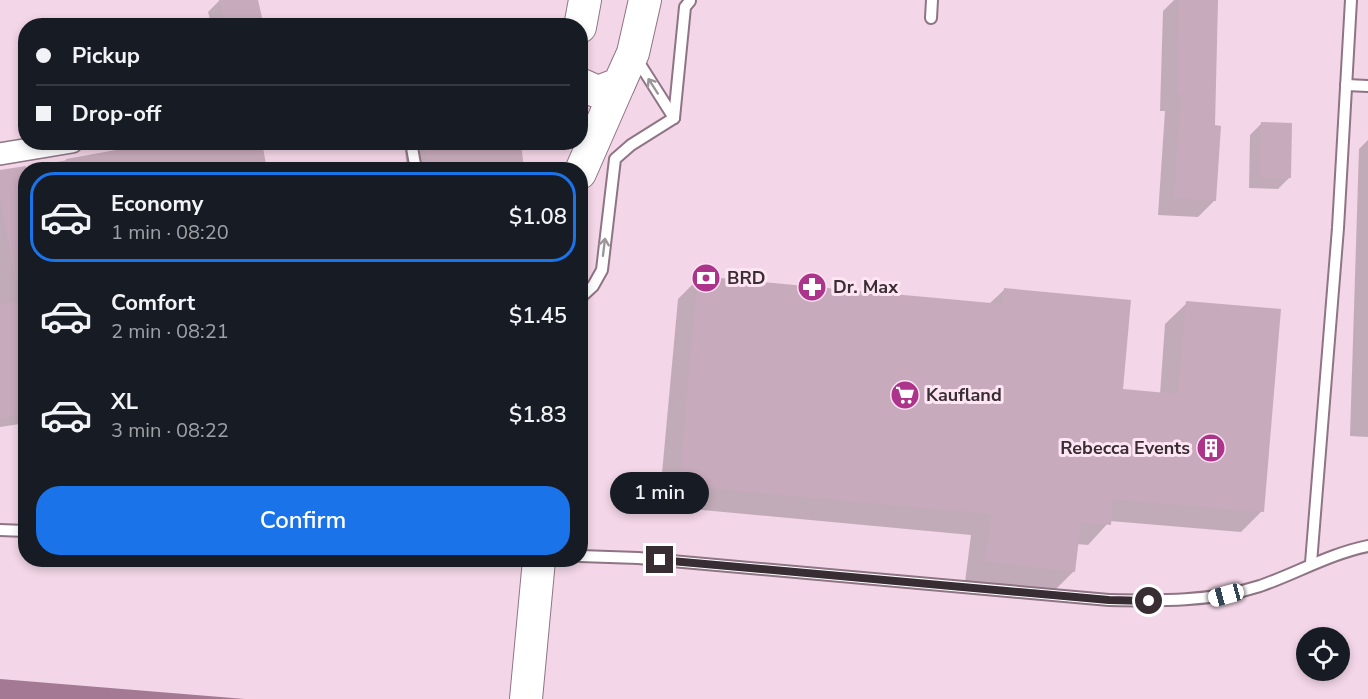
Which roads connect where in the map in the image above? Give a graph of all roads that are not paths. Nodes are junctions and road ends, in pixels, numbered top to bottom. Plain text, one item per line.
1 (585, 0) edge
2 (645, 0) edge
3 (932, 0) edge
4 (1351, 0) edge
5 (690, 1) edge
6 (582, 18) edge
7 (930, 18) dead end
8 (633, 53) junction
9 (619, 84) junction
10 (1346, 85) junction
11 (1368, 86) edge
12 (588, 88) edge
13 (674, 118) junction
14 (24, 150) edge
15 (0, 154) edge
16 (584, 162) edge
17 (588, 291) edge
18 (0, 530) edge
19 (18, 531) edge
20 (1368, 546) edge
21 (588, 556) edge
22 (1311, 563) junction
23 (538, 567) edge
24 (526, 699) edge

1 - 6 main road
2 - 8 main road
3 - 7 lane
4 - 10 lane
5 - 13 lane
8 - 9 main road
13 -> 8 lane
9 - 12 main road
9 - 16 main road
10 - 11 lane
10 - 22 lane
17 -> 13 lane
14 - 15 street
18 - 19 lane
20 - 22 lane
21 - 22 lane
23 - 24 main road

